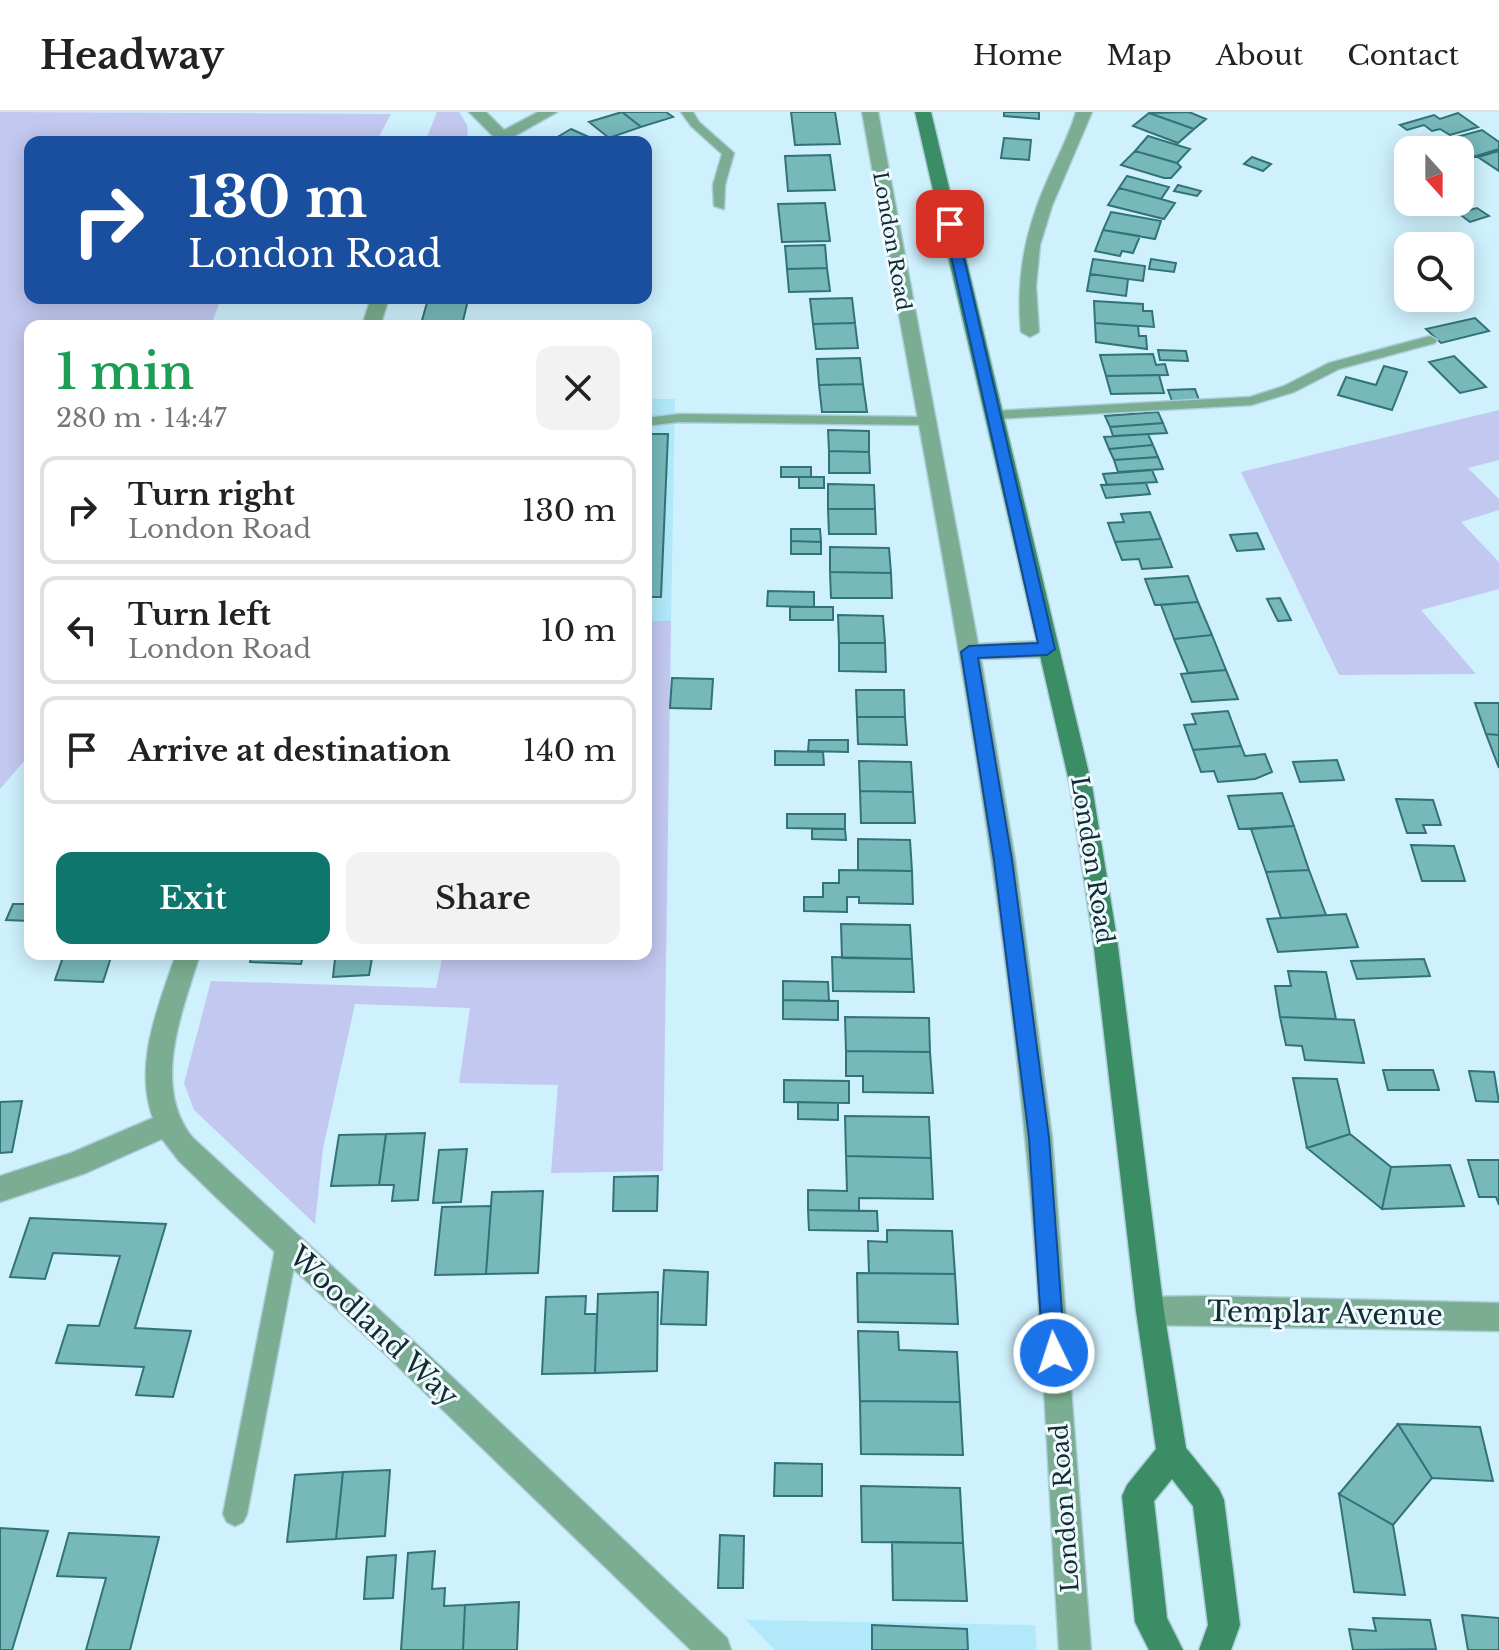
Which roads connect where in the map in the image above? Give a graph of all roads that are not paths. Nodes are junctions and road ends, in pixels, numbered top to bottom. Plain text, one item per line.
1 (477, 112) edge
2 (549, 112) edge
3 (687, 112) edge
4 (870, 112) edge
5 (923, 112) edge
6 (1084, 112) edge
7 (495, 136) edge
8 (503, 136) edge
9 (720, 206) dead end
10 (1030, 332) dead end
11 (1430, 340) dead end
12 (993, 415) junction
13 (652, 421) edge
14 (924, 421) junction
15 (1047, 649) junction
16 (969, 652) junction
17 (186, 960) edge
18 (168, 1124) junction
19 (0, 1189) edge
20 (287, 1245) junction
21 (1150, 1311) junction
22 (1499, 1317) edge
23 (1172, 1454) junction
24 (235, 1514) dead end
25 (715, 1650) edge
26 (1075, 1650) edge
27 (1167, 1650) edge
28 (1215, 1650) edge

1 - 7 street
2 - 8 street
3 - 9 lane
4 - 14 street, London Road
5 - 12 main road, London Road
6 - 10 street
11 - 12 lane
12 - 15 main road, London Road
13 - 14 lane
14 - 16 street, London Road
15 - 16 street
15 - 21 main road, London Road
16 - 26 street, London Road
17 - 18 street
18 - 19 street
18 - 20 street, Woodland Way
20 - 24 lane
20 - 25 street, Woodland Way
21 - 22 street, Templar Avenue
21 - 23 main road, London Road
23 - 27 main road
23 - 28 main road, London Road

